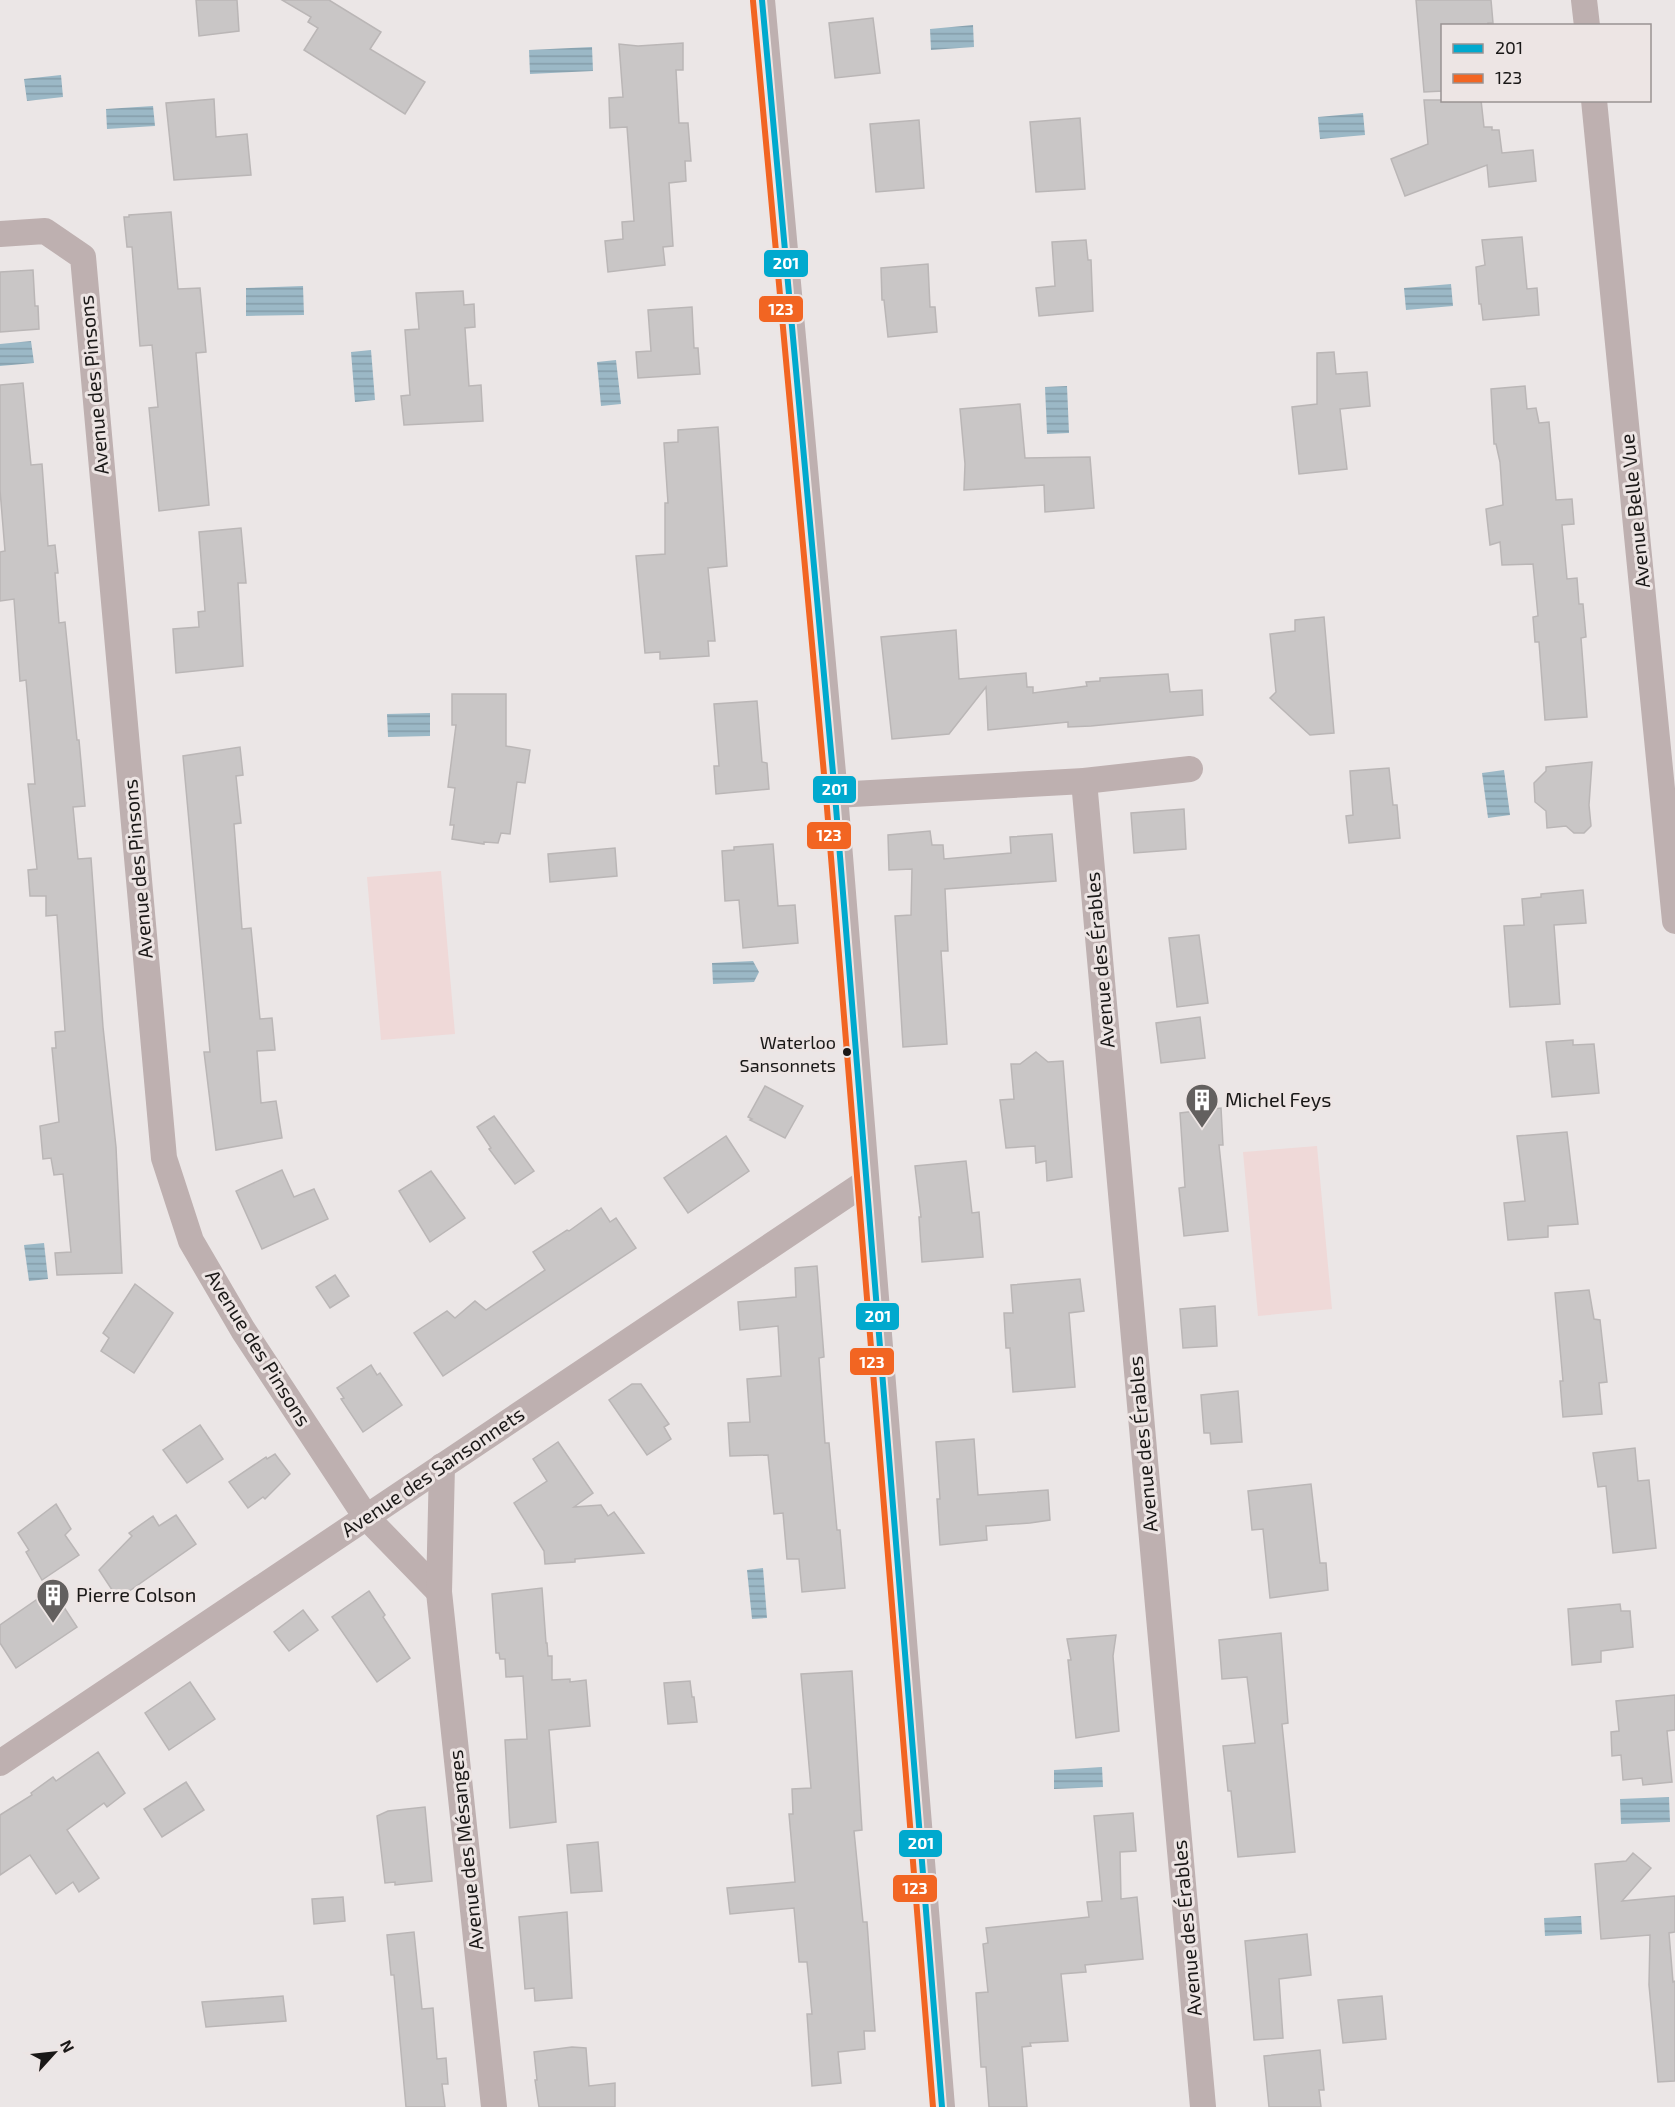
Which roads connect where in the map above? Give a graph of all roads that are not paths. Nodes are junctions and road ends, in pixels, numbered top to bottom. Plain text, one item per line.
1 (762, 0) edge
2 (1584, 0) edge
3 (1587, 24) edge
4 (1594, 102) edge
5 (0, 234) edge
6 (1190, 769) dead end
7 (1084, 781) junction
8 (835, 795) junction
9 (1675, 921) edge
10 (866, 1182) junction
11 (442, 1466) junction
12 (366, 1517) junction
13 (439, 1592) junction
14 (0, 1763) edge
15 (494, 2107) edge
16 (942, 2107) edge
17 (1203, 2107) edge

1 - 8 street
2 - 3 street
4 - 9 street, Avenue Belle Vue
5 - 12 street, Avenue des Pinsons
6 - 7 street
7 - 8 street
7 - 17 street, Avenue des Érables
8 - 10 street
10 - 11 street, Avenue des Sansonnets
10 - 16 street
11 - 12 street, Avenue des Sansonnets
11 - 13 street, Avenue des Mésanges
12 - 13 street
12 - 14 street, Avenue des Sansonnets
13 - 15 street, Avenue des Mésanges

